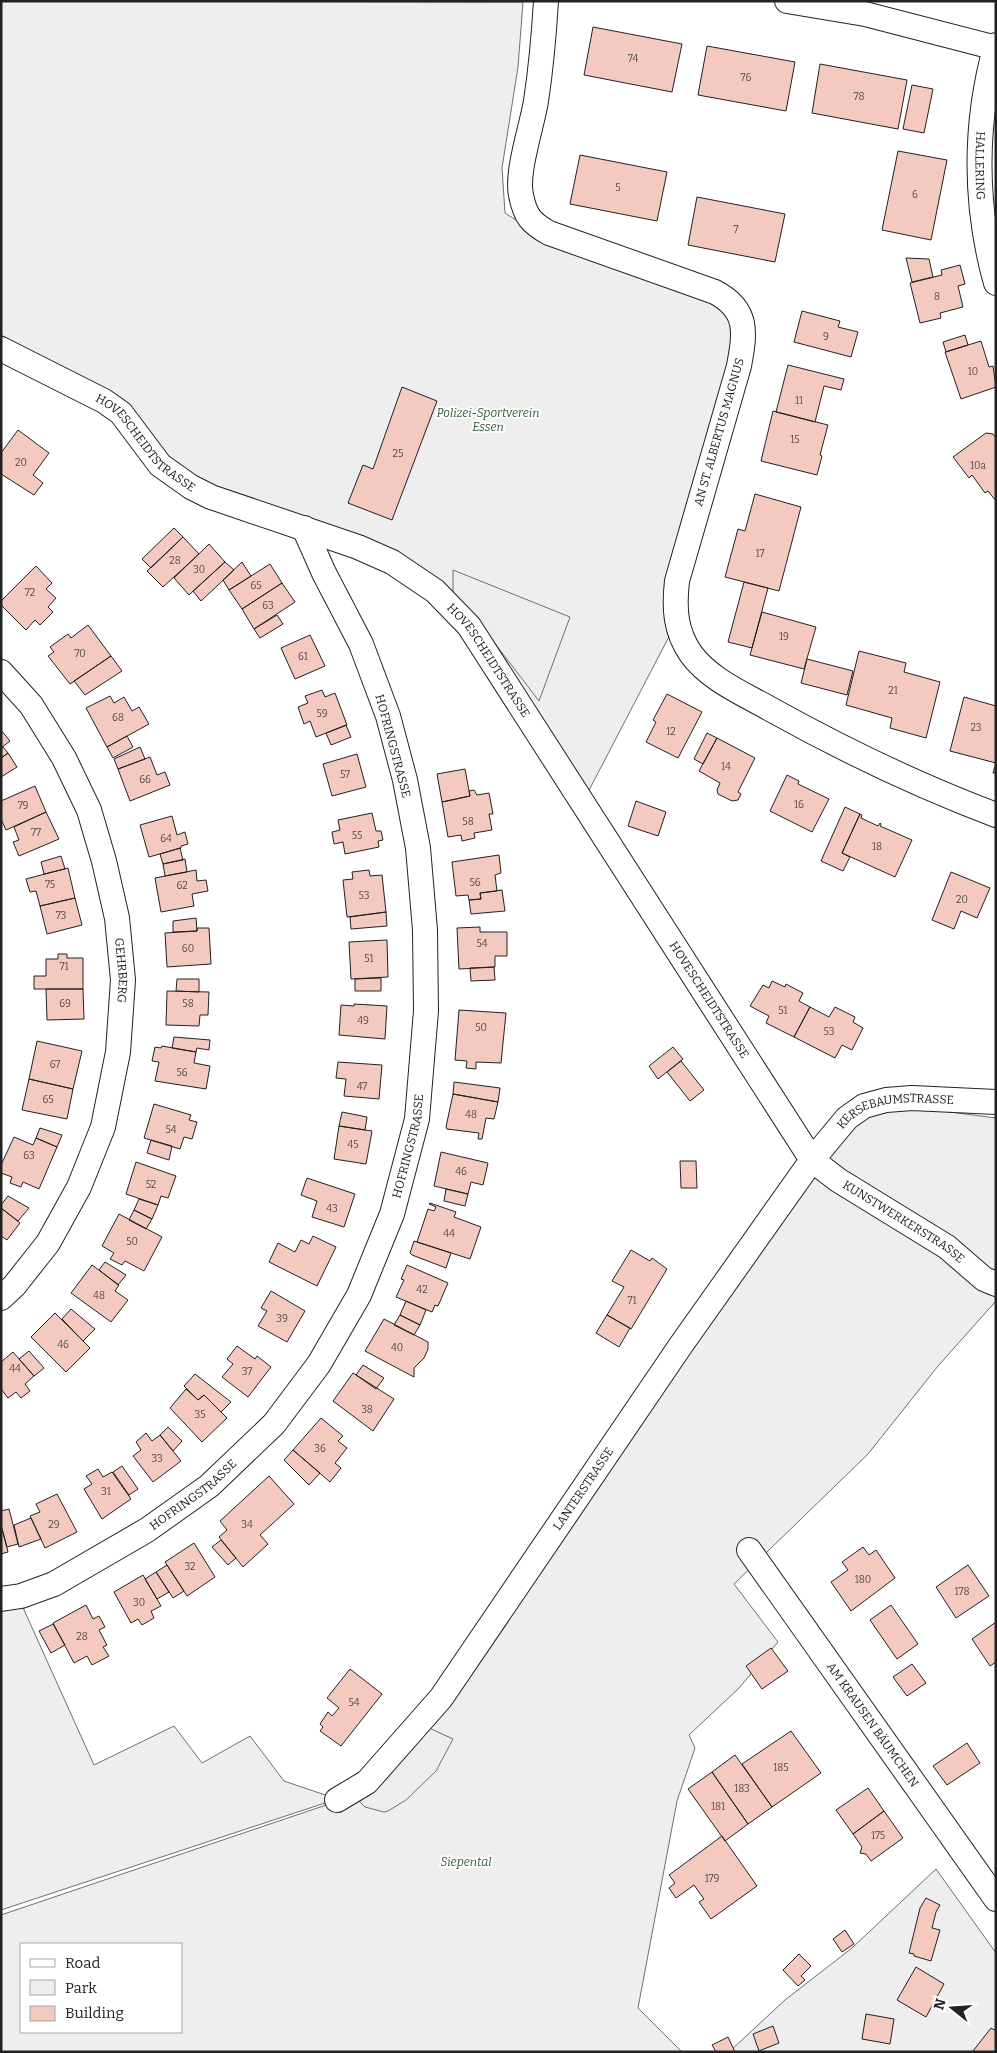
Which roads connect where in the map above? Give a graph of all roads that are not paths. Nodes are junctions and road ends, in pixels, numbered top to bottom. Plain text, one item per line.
1 (546, 1) edge
2 (787, 1) edge
3 (996, 47) edge
4 (996, 283) edge
5 (1, 349) edge
6 (304, 528) junction
7 (1, 672) edge
8 (996, 816) edge
9 (996, 1102) edge
10 (812, 1160) junction
11 (996, 1284) edge
12 (1, 1298) edge
13 (749, 1550) dead end
14 (1, 1599) edge
15 (337, 1800) dead end
16 (996, 1899) edge

1 - 8 street, AN ST. ALBERTUS MAGNUS
2 - 3 street
3 - 4 street, HALLERING
5 - 6 street, HOVESCHEIDTSTRASSE
6 - 10 street, HOVESCHEIDTSTRASSE
6 - 14 street, HOFRINGSTRASSE
7 - 12 street, GEHRBERG
9 - 10 street, KERSEBAUMSTRASSE
10 - 11 street, KUNSTWERKERSTRASSE
10 - 15 street, LANTERSTRASSE
13 - 16 street, AM KRAUSEN BÄUMCHEN

